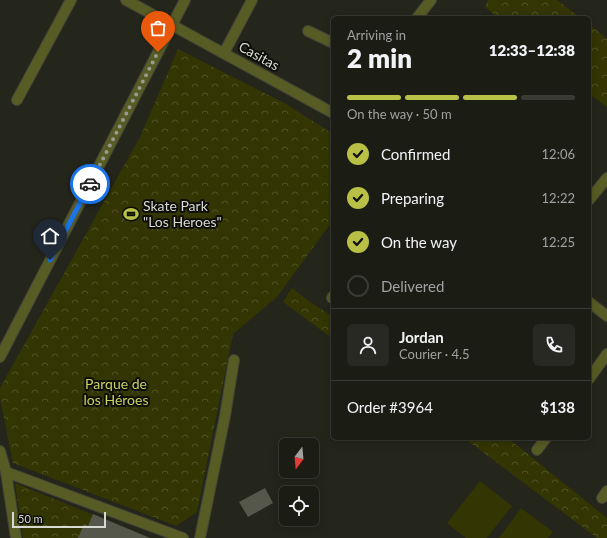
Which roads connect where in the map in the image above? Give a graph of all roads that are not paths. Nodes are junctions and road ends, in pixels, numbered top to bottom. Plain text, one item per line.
1 (71, 0) edge
2 (126, 0) edge
3 (185, 0) edge
4 (252, 0) edge
5 (431, 0) edge
6 (419, 16) edge
7 (172, 24) junction
8 (308, 31) dead end
9 (331, 42) edge
10 (224, 52) junction
11 (17, 100) dead end
12 (331, 112) edge
13 (607, 178) edge
14 (591, 198) edge
15 (591, 304) edge
16 (607, 316) edge
17 (607, 354) edge
18 (0, 357) edge
19 (234, 360) dead end
20 (591, 376) edge
21 (544, 440) edge
22 (537, 450) dead end
23 (0, 451) edge
24 (6, 472) junction
25 (16, 538) edge
26 (183, 538) edge
27 (200, 538) edge

1 - 11 street
2 - 7 street, Casitas
3 - 7 street
4 - 10 street
5 - 6 street
7 - 10 street, Casitas
7 - 18 street
8 - 9 street
10 - 12 street, Casitas
13 - 14 street
15 - 16 street
17 - 20 street
19 - 27 street
21 - 22 street
23 - 24 street
24 - 25 street
24 - 26 street

